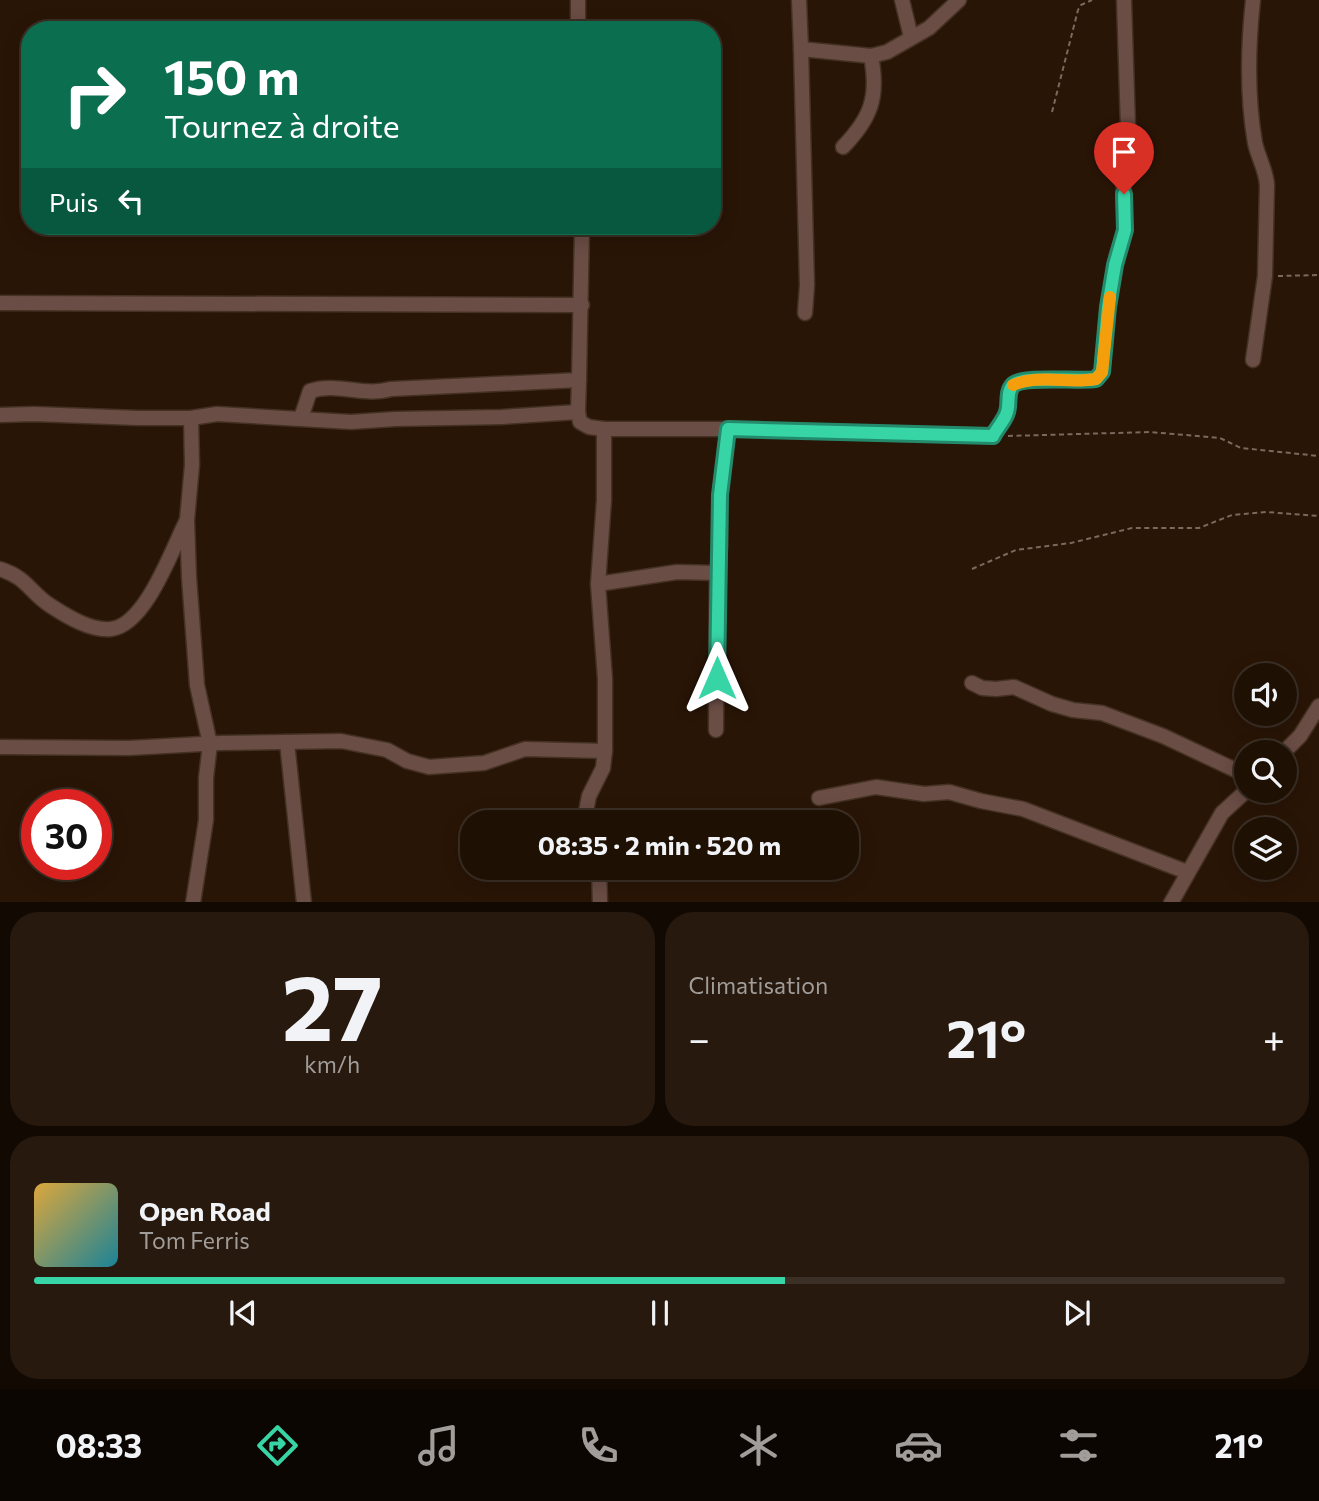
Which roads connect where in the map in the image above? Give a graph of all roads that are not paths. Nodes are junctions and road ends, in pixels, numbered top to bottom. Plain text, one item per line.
1 (578, 0) edge
2 (799, 0) edge
3 (902, 0) edge
4 (959, 0) edge
5 (1124, 0) edge
6 (1254, 0) edge
7 (578, 21) edge
8 (911, 37) junction
9 (801, 49) junction
10 (872, 57) junction
11 (843, 147) dead end
12 (582, 235) edge
13 (0, 303) edge
14 (582, 304) junction
15 (805, 313) dead end
16 (1253, 360) dead end
17 (579, 380) junction
18 (578, 412) junction
19 (0, 415) edge
20 (191, 418) junction
21 (301, 418) junction
22 (604, 429) junction
23 (728, 429) junction
24 (187, 520) junction
25 (0, 569) edge
26 (717, 573) junction
27 (598, 584) junction
28 (972, 683) dead end
29 (1319, 706) edge
30 (716, 730) dead end
31 (1296, 740) edge
32 (287, 742) junction
33 (1, 743) edge
34 (210, 744) junction
35 (605, 751) junction
36 (1234, 769) edge
37 (819, 797) dead end
38 (1234, 802) edge
39 (586, 810) edge
40 (1187, 872) junction
41 (599, 880) edge
42 (192, 902) edge
43 (304, 902) edge
44 (600, 902) edge
45 (1171, 902) edge

1 - 7 street
2 - 9 street
3 - 8 street
4 - 8 street
5 - 23 street
6 - 16 street
8 - 10 street
9 - 10 street
9 - 15 street
10 - 11 street
12 - 14 street
13 - 14 street
14 - 17 street
17 - 18 street
17 - 21 street
18 - 21 street
18 - 22 street
19 - 20 street
20 - 21 street
20 - 24 street
22 - 23 street
22 - 27 street
23 - 26 street
24 - 25 street
24 - 34 street
26 - 27 street
26 - 30 street
27 - 35 street
28 - 36 street
29 - 31 street
32 - 34 street
32 - 35 street
32 - 43 street
33 - 34 street
34 - 42 street
35 - 39 street
37 - 40 street
38 - 40 street
40 - 45 street
41 - 44 street

